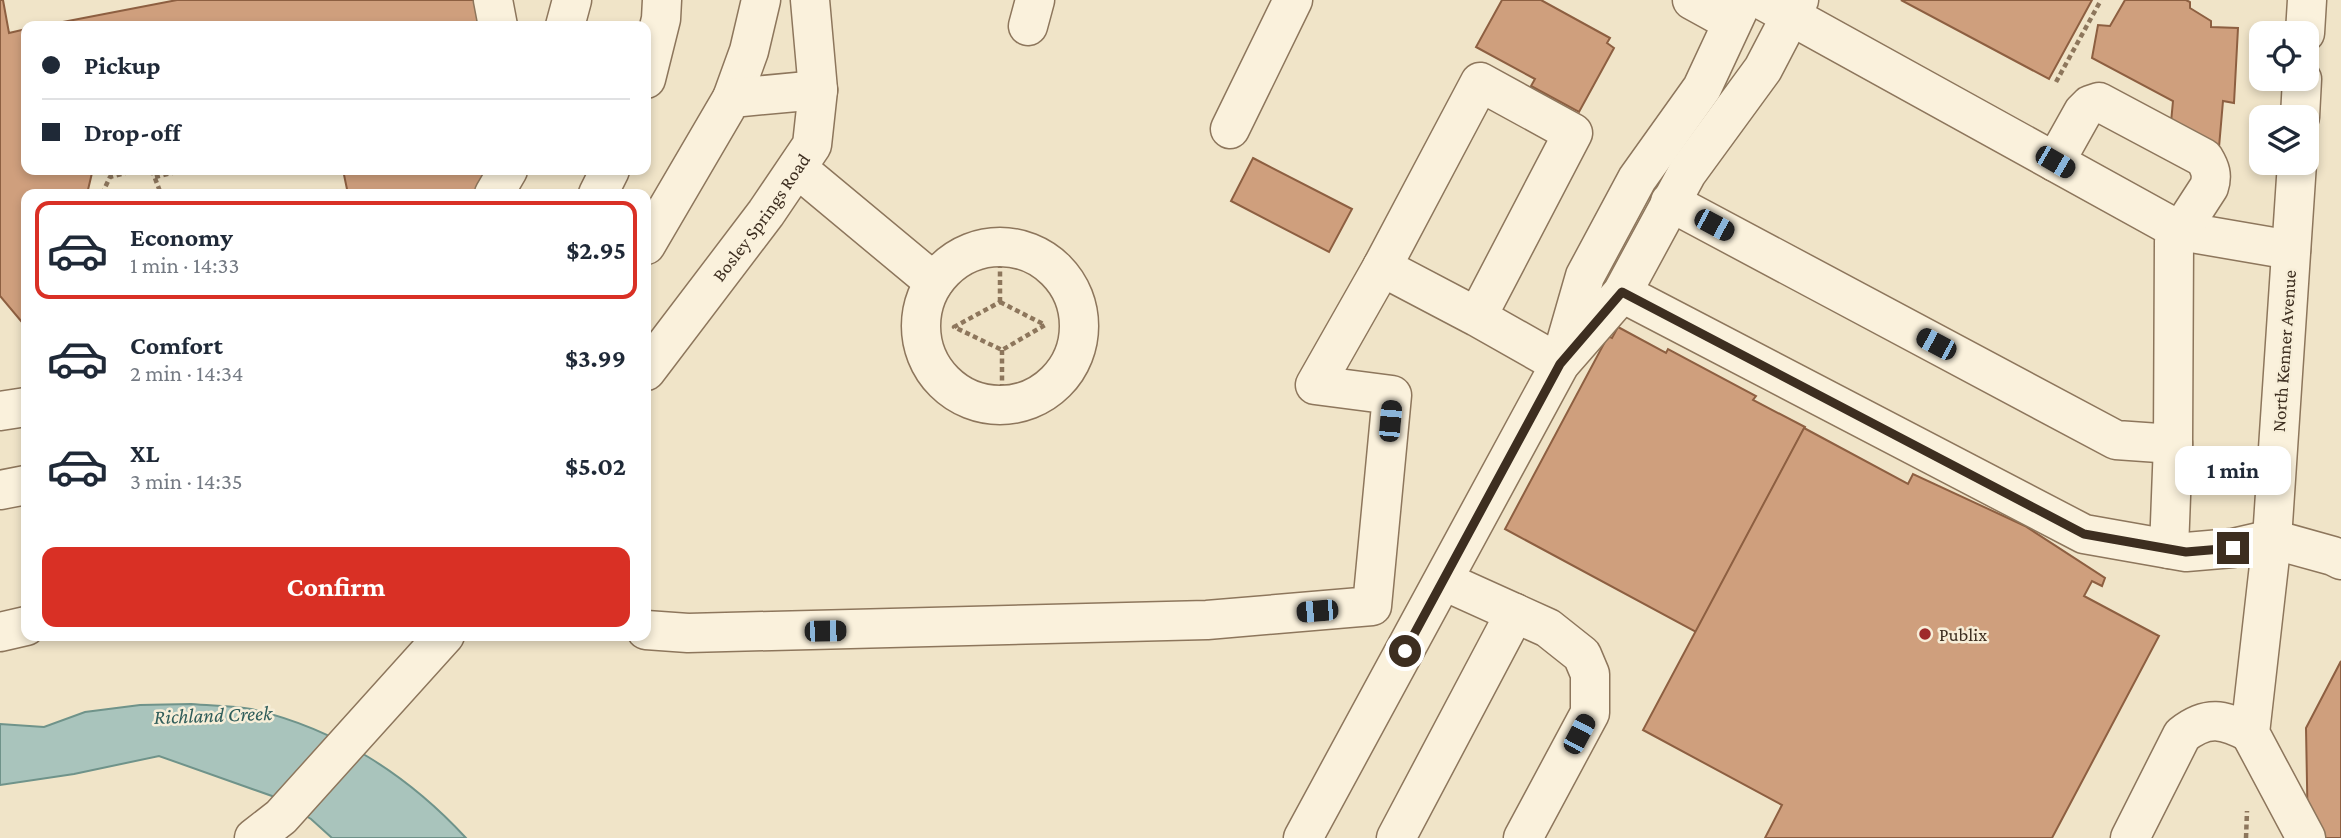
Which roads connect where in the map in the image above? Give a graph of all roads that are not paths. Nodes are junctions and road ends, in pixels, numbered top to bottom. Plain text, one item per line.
1 (493, 0) edge
2 (572, 0) edge
3 (662, 0) edge
4 (761, 0) edge
5 (810, 0) edge
6 (1293, 0) edge
7 (1692, 0) edge
8 (2307, 0) edge
9 (1765, 8) edge
10 (497, 21) edge
11 (566, 21) edge
12 (2306, 21) edge
13 (651, 59) edge
14 (818, 90) junction
15 (732, 98) junction
16 (1230, 129) dead end
17 (2055, 162) junction
18 (797, 168) junction
19 (2294, 175) edge
20 (1670, 202) junction
21 (2180, 232) junction
22 (651, 236) edge
23 (2273, 247) junction
24 (1382, 267) junction
25 (934, 282) junction
26 (1622, 292) junction
27 (1477, 317) junction
28 (1560, 364) junction
29 (651, 365) edge
30 (21, 408) edge
31 (0, 411) edge
32 (2173, 444) junction
33 (21, 486) edge
34 (0, 490) edge
35 (2272, 539) junction
36 (2169, 549) junction
37 (2341, 560) edge
38 (1444, 581) junction
39 (1515, 613) junction
40 (21, 627) edge
41 (651, 630) edge
42 (0, 632) edge
43 (440, 641) edge
44 (2250, 733) junction
45 (268, 828) edge
46 (1303, 838) edge
47 (1396, 838) edge
48 (1523, 838) edge
49 (2130, 838) edge
50 (2306, 838) edge

1 - 10 street
2 - 11 street
3 - 13 street
4 - 15 street
5 - 14 street, Bosley Springs Road
6 - 16 street
7 - 9 street
8 - 12 street
9 - 17 street
9 - 20 street
9 - 28 street
14 - 15 street
14 - 18 street, Bosley Springs Road
15 - 22 street
17 - 21 street
17 - 21 street
18 - 25 street
18 - 29 street, Bosley Springs Road
19 - 23 street, North Kenner Avenue
20 - 26 street
20 - 32 street
21 - 23 street
21 - 32 street
23 - 35 street, North Kenner Avenue
24 - 27 street
24 - 27 street
24 - 41 street
25 - 25 street
26 - 28 street
26 - 36 street
27 - 28 street
28 - 38 street
30 - 31 street
32 - 36 street
33 - 34 street
35 - 36 street
35 - 37 street
35 - 44 street, North Kenner Avenue
38 - 39 street
38 - 46 street
39 - 47 street
39 - 48 street
40 - 42 street
43 - 45 street
44 - 49 street
44 - 50 street

